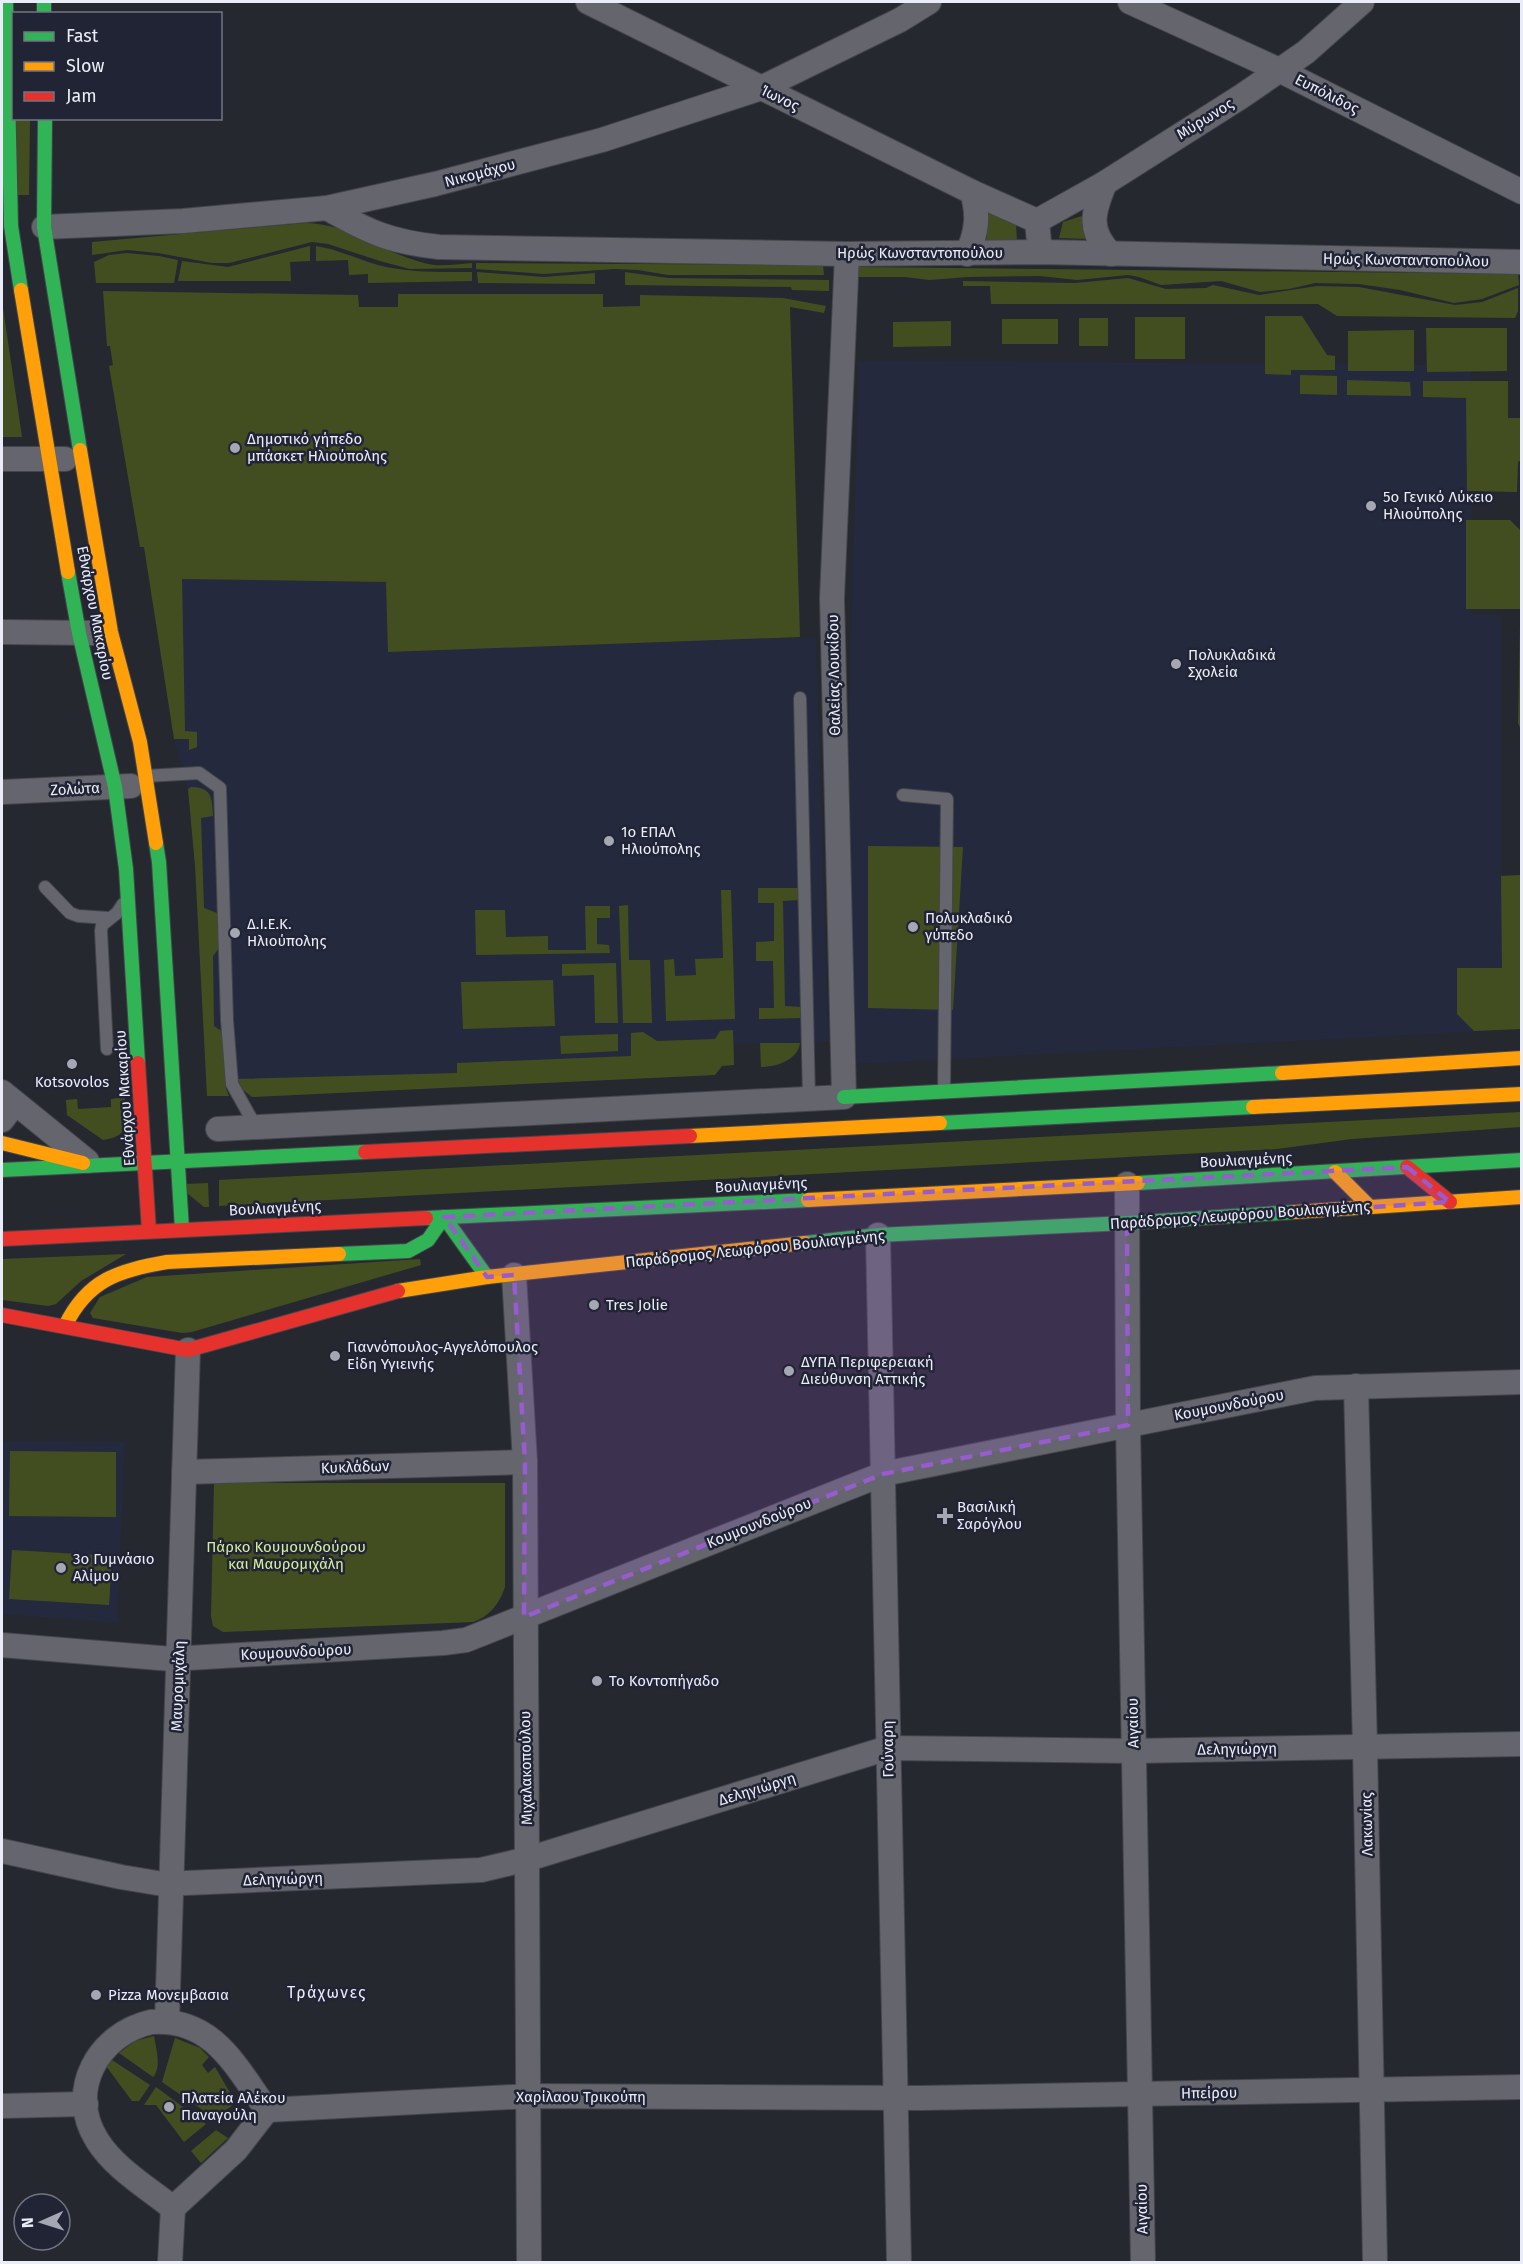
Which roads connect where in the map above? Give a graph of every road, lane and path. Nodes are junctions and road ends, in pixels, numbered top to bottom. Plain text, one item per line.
1 (6, 2) edge
2 (588, 2) edge
3 (929, 2) edge
4 (1130, 2) edge
5 (1362, 2) edge
6 (1279, 70) junction
7 (12, 86) edge
8 (761, 88) junction
9 (14, 120) edge
10 (45, 120) edge
11 (1105, 183) junction
12 (972, 192) junction
13 (1521, 192) edge
14 (327, 208) junction
15 (1037, 221) junction
16 (22, 226) edge
17 (1040, 252) junction
18 (847, 254) junction
19 (966, 254) junction
20 (1111, 254) junction
21 (1518, 259) edge
22 (82, 458) junction
23 (2, 459) edge
24 (50, 459) junction
25 (2, 632) edge
26 (111, 632) junction
27 (80, 633) junction
28 (800, 698) dead end
29 (147, 780) junction
30 (115, 787) junction
31 (2, 792) edge
32 (903, 795) dead end
33 (45, 887) dead end
34 (128, 891) junction
35 (108, 918) junction
36 (107, 1049) dead end
37 (1521, 1058) edge
38 (944, 1093) junction
39 (1521, 1094) edge
40 (844, 1097) junction
41 (809, 1098) junction
42 (6, 1105) edge
43 (256, 1127) junction
44 (218, 1129) dead end
45 (2, 1143) edge
46 (1521, 1160) edge
47 (178, 1161) junction
48 (145, 1163) junction
49 (93, 1166) junction
50 (1407, 1167) junction
51 (2, 1170) edge
52 (1335, 1172) junction
53 (1126, 1184) junction
54 (1521, 1197) edge
55 (1450, 1202) junction
56 (1369, 1206) junction
57 (444, 1217) junction
58 (1127, 1223) junction
59 (182, 1229) junction
60 (149, 1231) junction
61 (878, 1235) junction
62 (2, 1239) edge
63 (514, 1275) junction
64 (487, 1277) junction
65 (2, 1315) edge
66 (65, 1326) junction
67 (189, 1350) junction
68 (1521, 1382) edge
69 (1356, 1386) junction
70 (1128, 1425) junction
71 (525, 1462) junction
72 (184, 1472) junction
73 (884, 1474) junction
74 (524, 1617) junction
75 (2, 1645) edge
76 (179, 1659) junction
77 (1521, 1744) edge
78 (1365, 1747) junction
79 (888, 1749) junction
80 (1133, 1751) junction
81 (2, 1851) edge
82 (528, 1859) junction
83 (171, 1884) junction
84 (167, 2022) junction
85 (1521, 2087) edge
86 (1372, 2089) junction
87 (1140, 2095) junction
88 (530, 2096) junction
89 (896, 2098) junction
90 (86, 2104) junction
91 (2, 2106) edge
92 (267, 2110) junction
93 (173, 2208) junction
94 (170, 2262) edge
95 (529, 2262) edge
96 (899, 2262) edge
97 (1143, 2262) edge
98 (1375, 2262) edge

1 - 7 street, Εθνάρχου Μακαρίου
2 - 8 street, Ίωνος
3 - 8 street, Νικομάχου
4 - 6 street, Ευπόλιδος
5 - 6 street, Μύρωνος
6 - 11 street, Μύρωνος
6 - 13 street, Ευπόλιδος
8 - 12 street, Ίωνος
8 - 14 street, Νικομάχου
9 - 16 street, Εθνάρχου Μακαρίου
10 - 16 street, Εθνάρχου Μακαρίου
11 - 15 street, Μύρωνος
11 - 20 street
12 - 15 street, Ίωνος
12 - 19 street
14 - 16 street, Νικομάχου
14 - 18 street, Ηρώς Κωνσταντοπούλου
15 - 17 street
16 - 22 street, Εθνάρχου Μακαρίου
16 - 24 street, Εθνάρχου Μακαρίου
17 - 19 street, Ηρώς Κωνσταντοπούλου
17 - 20 street, Ηρώς Κωνσταντοπούλου
18 - 19 street, Ηρώς Κωνσταντοπούλου
18 - 40 street, Θαλείας Λουκίδου
20 - 21 street, Ηρώς Κωνσταντοπούλου
22 - 24 street
22 - 26 street, Εθνάρχου Μακαρίου
23 - 24 street
24 - 27 street, Εθνάρχου Μακαρίου
25 - 27 street
26 - 27 street
26 - 29 street, Εθνάρχου Μακαρίου
27 - 30 street, Εθνάρχου Μακαρίου
28 - 41 lane
29 - 30 street, Ζολώτα
29 - 43 lane
29 - 47 street, Εθνάρχου Μακαρίου
30 - 31 street, Ζολώτα
30 - 34 street, Εθνάρχου Μακαρίου
32 - 38 lane
33 - 35 lane
34 - 35 lane
34 - 48 street, Εθνάρχου Μακαρίου
35 - 36 lane
37 - 38 street
38 - 40 street
39 - 47 street
40 - 41 street
41 - 43 street
42 - 49 street
43 - 44 street
45 - 49 street
46 - 50 street, Βουλιαγμένης
47 - 48 street
47 - 59 street, Εθνάρχου Μακαρίου
48 - 49 street
48 - 60 street, Εθνάρχου Μακαρίου
49 - 51 street
50 - 52 street, Βουλιαγμένης
50 - 55 street
52 - 53 street, Βουλιαγμένης
52 - 56 street
53 - 57 street, Βουλιαγμένης
53 - 58 street, Αιγαίου
54 - 55 street, Παράδρομος Λεωφόρου Βουλιαγμένης
55 - 56 street, Παράδρομος Λεωφόρου Βουλιαγμένης
56 - 58 street, Παράδρομος Λεωφόρου Βουλιαγμένης
57 - 59 street, Βουλιαγμένης
57 - 64 street
57 - 66 street
58 - 61 street, Παράδρομος Λεωφόρου Βουλιαγμένης
58 - 70 street, Αιγαίου
59 - 60 street, Βουλιαγμένης
60 - 62 street, Βουλιαγμένης
61 - 63 street, Παράδρομος Λεωφόρου Βουλιαγμένης
61 - 73 street, Γούναρη
63 - 64 street, Παράδρομος Λεωφόρου Βουλιαγμένης
63 - 71 street, Μιχαλακοπούλου
64 - 67 street, Παράδρομος Λεωφόρου Βουλιαγμένης
65 - 66 street, Παράδρομος Λεωφόρου Βουλιαγμένης
66 - 67 street, Παράδρομος Λεωφόρου Βουλιαγμένης
67 - 72 street, Μαυρομιχάλη
68 - 69 street, Κουμουνδούρου
69 - 70 street, Κουμουνδούρου
69 - 78 street, Λακωνίας
70 - 73 street, Κουμουνδούρου
70 - 80 street, Αιγαίου
71 - 72 street, Κυκλάδων
71 - 74 street, Μιχαλακοπούλου
72 - 76 street, Μαυρομιχάλη
73 - 74 street, Κουμουνδούρου
73 - 79 street, Γούναρη
74 - 76 street, Κουμουνδούρου
74 - 82 street, Μιχαλακοπούλου
75 - 76 street, Κουμουνδούρου
76 - 83 street, Μαυρομιχάλη
77 - 78 street, Δεληγιώργη
78 - 80 street, Δεληγιώργη
78 - 86 street, Λακωνίας
79 - 80 street, Δεληγιώργη
79 - 82 street, Δεληγιώργη
79 - 89 street, Γούναρη
80 - 87 street, Αιγαίου
81 - 83 street, Δεληγιώργη
82 - 83 street, Δεληγιώργη
82 - 88 street, Μιχαλακοπούλου
83 - 84 street, Μαυρομιχάλη
84 - 90 street
84 - 92 street
85 - 86 street, Ηπείρου
86 - 87 street, Ηπείρου
86 - 98 street, Λακωνίας
87 - 89 street, Ηπείρου
87 - 97 street, Αιγαίου
88 - 89 street, Χαρίλαου Τρικούπη
88 - 92 street, Χαρίλαου Τρικούπη
88 - 95 street, Μιχαλακοπούλου
89 - 96 street, Γούναρη
90 - 91 street
90 - 93 street
92 - 93 street
93 - 94 street

